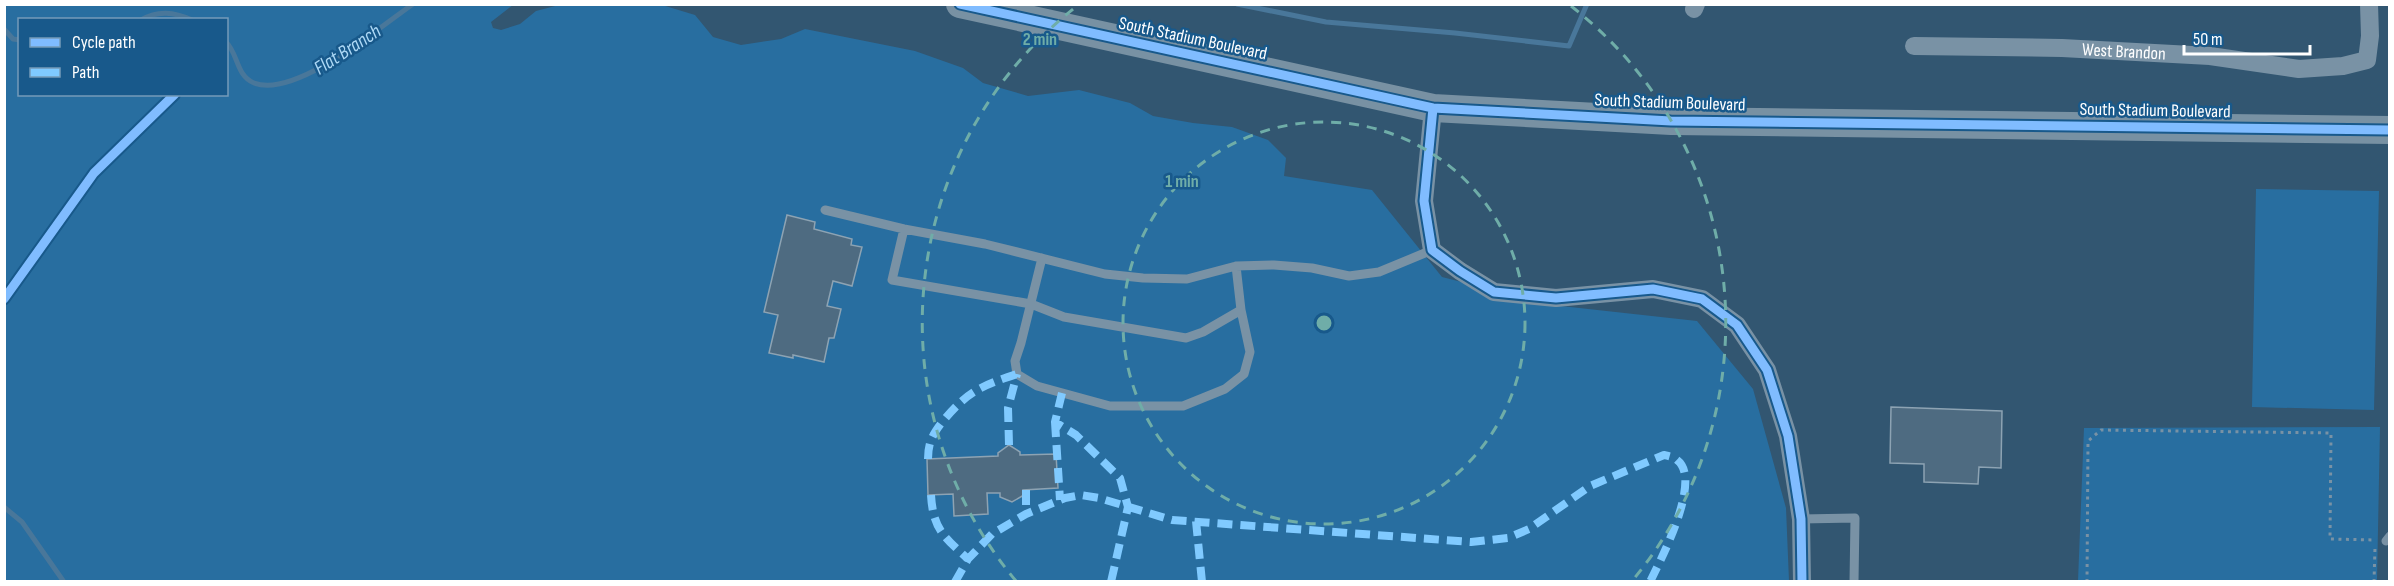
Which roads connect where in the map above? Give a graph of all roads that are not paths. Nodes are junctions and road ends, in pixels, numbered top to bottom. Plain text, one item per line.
1 (960, 4) edge
2 (2369, 4) edge
3 (1914, 46) dead end
4 (1433, 108) junction
5 (2390, 130) edge
6 (825, 210) dead end
7 (904, 229) junction
8 (1432, 250) junction
9 (1042, 258) junction
10 (1236, 266) junction
11 (1031, 304) junction
12 (1240, 310) junction
13 (1801, 519) junction
14 (1802, 582) edge
15 (1854, 582) edge

1 - 4 main road, South Stadium Boulevard
2 - 3 street, West Brandon
4 - 5 main road, South Stadium Boulevard
4 - 8 street
6 - 7 lane
7 - 9 lane
7 - 11 lane
8 - 10 lane
8 - 13 street
9 - 10 lane
9 - 11 lane
10 - 12 lane
11 - 12 lane
11 - 12 lane
13 - 14 street
13 - 15 lane

